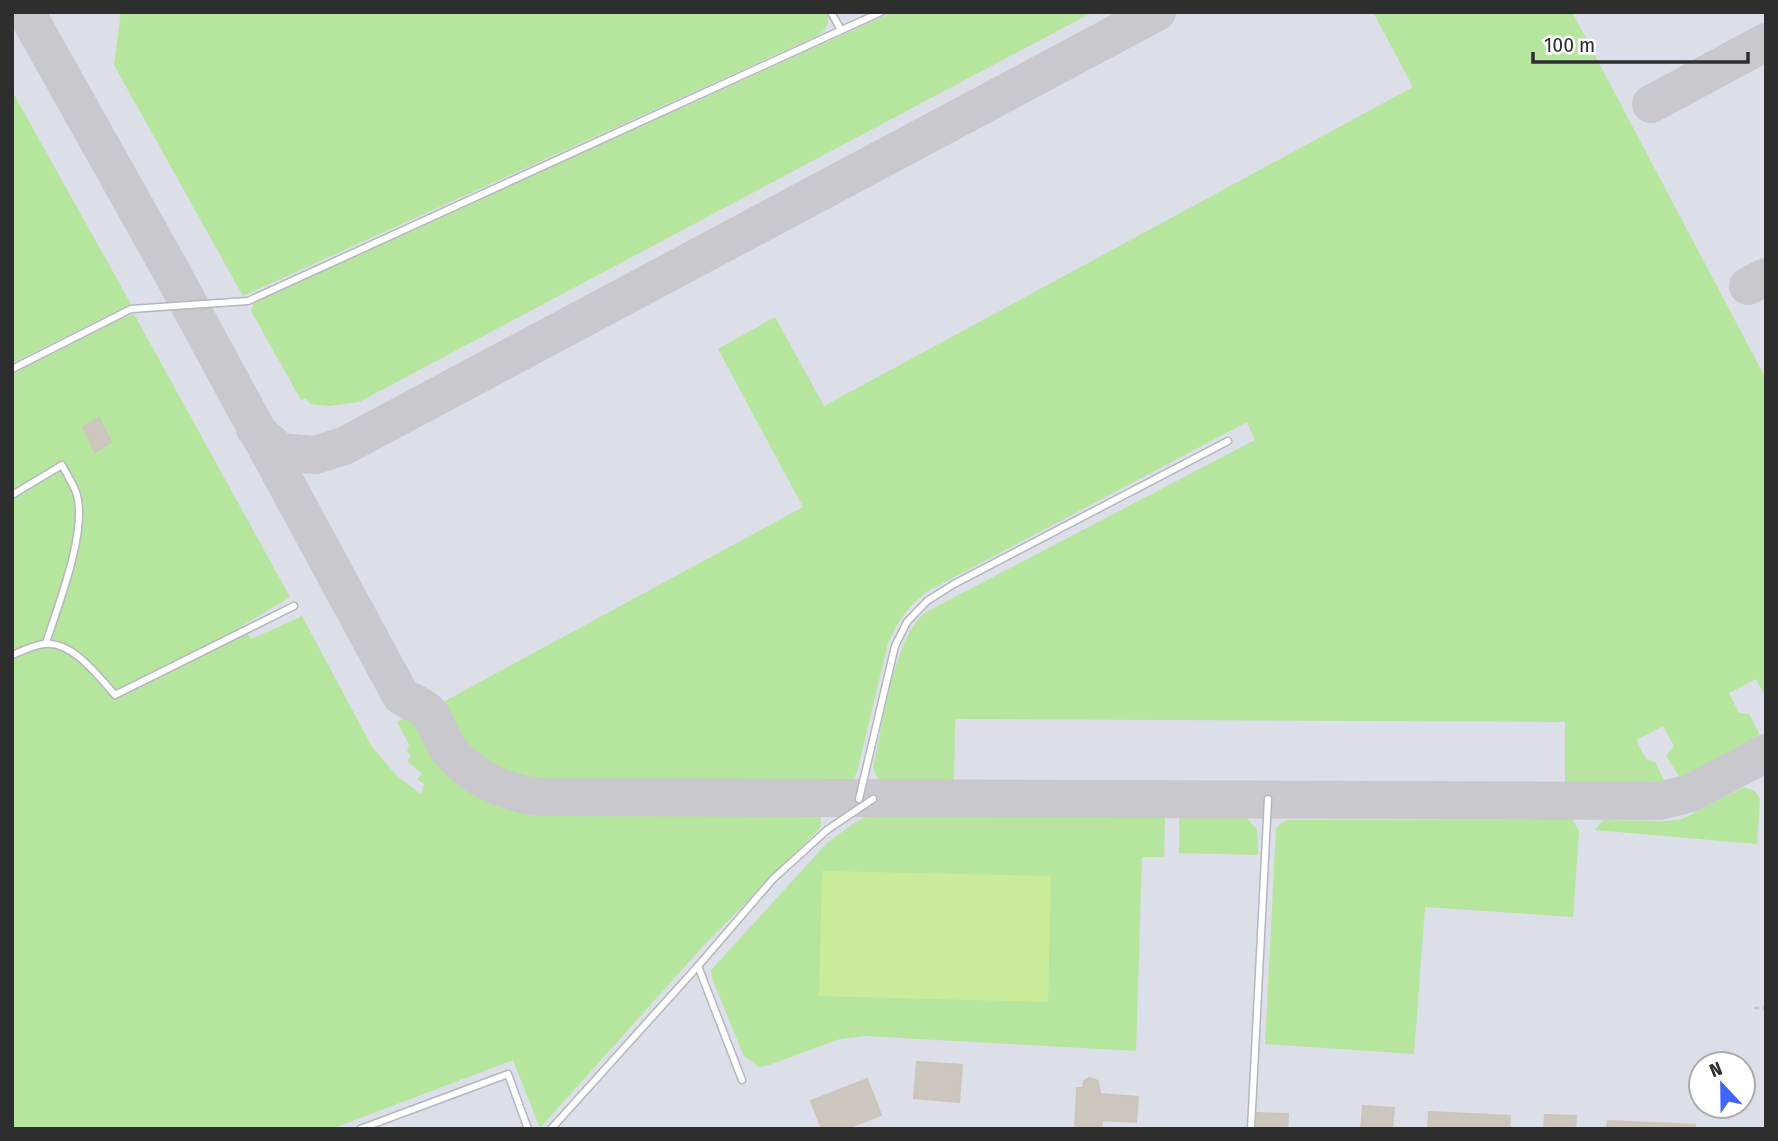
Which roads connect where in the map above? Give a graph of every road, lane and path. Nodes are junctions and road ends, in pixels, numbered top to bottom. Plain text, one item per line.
1 (831, 12) edge
2 (881, 12) edge
3 (841, 30) junction
4 (12, 369) edge
5 (1228, 441) dead end
6 (12, 495) edge
7 (294, 606) dead end
8 (46, 643) junction
9 (12, 655) edge
10 (859, 799) dead end
11 (873, 799) dead end
12 (1268, 799) dead end
13 (698, 966) junction
14 (1754, 1008) dead end
15 (1766, 1009) edge
16 (742, 1080) dead end
17 (360, 1129) edge
18 (528, 1129) edge
19 (551, 1129) edge
20 (1251, 1129) edge

1 - 3 lane
2 - 3 lane
3 - 4 lane
5 - 10 lane
6 - 8 lane
7 - 8 lane
8 - 9 lane
11 - 13 lane
12 - 20 lane
13 - 16 lane
13 - 19 lane
14 - 15 path
17 - 18 lane

